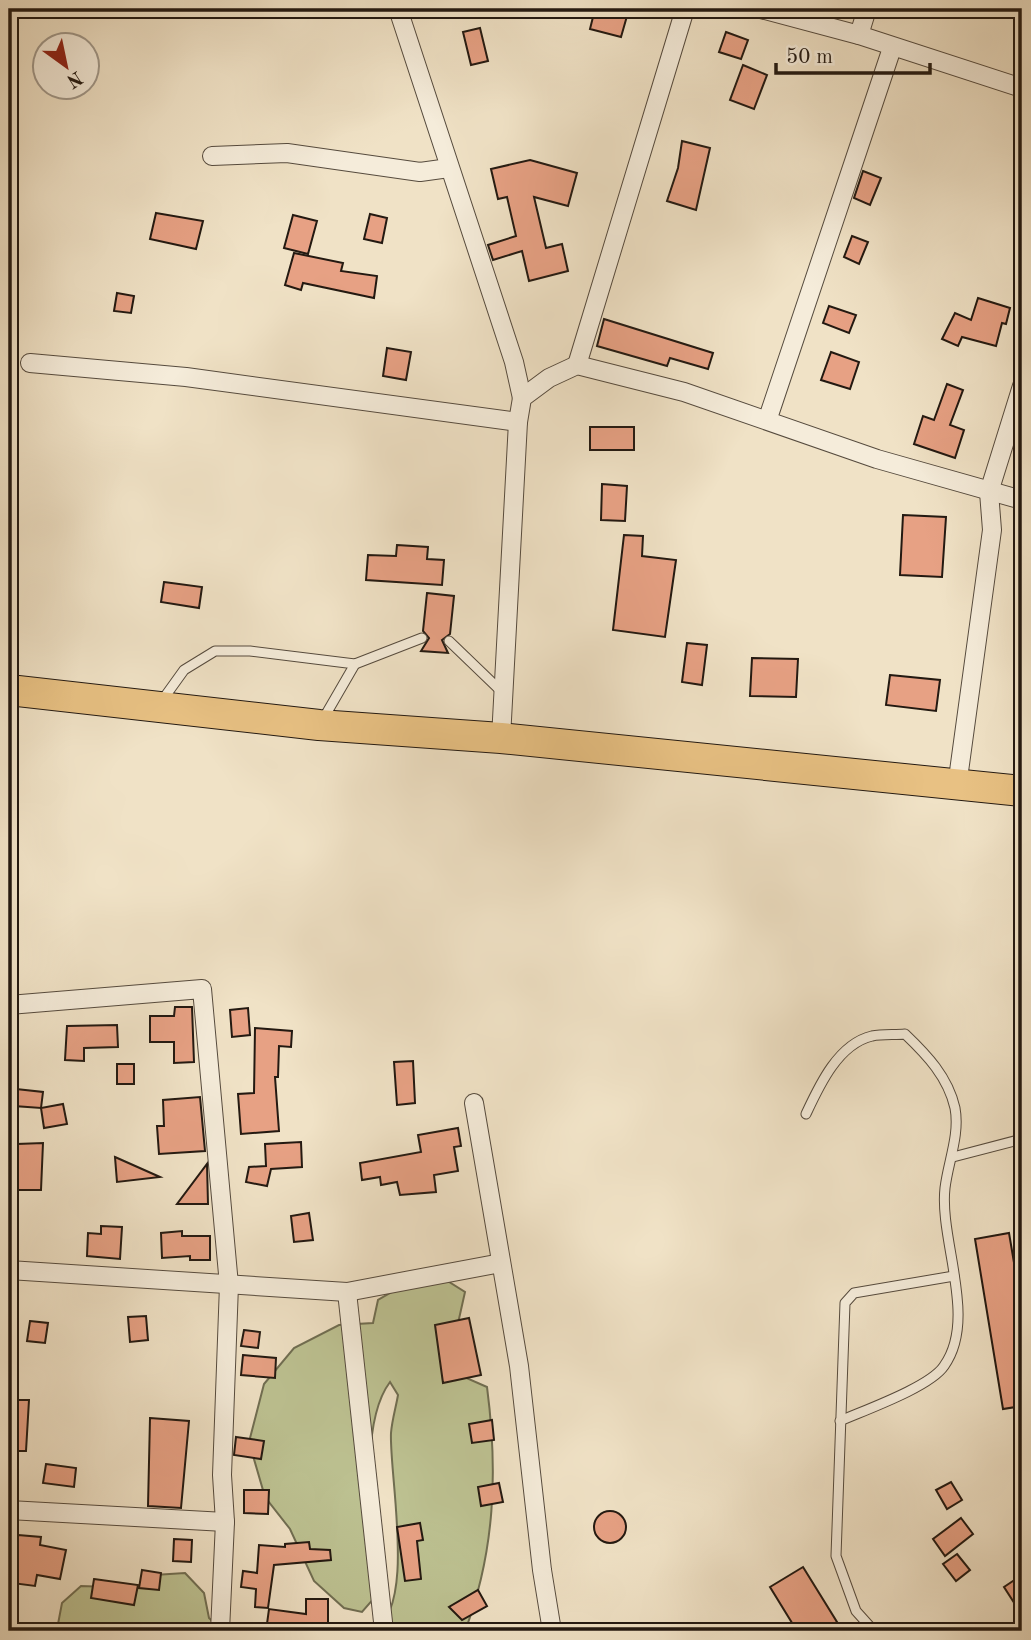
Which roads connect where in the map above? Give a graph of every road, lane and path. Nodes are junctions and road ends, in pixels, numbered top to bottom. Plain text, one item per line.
1 (398, 9) edge
2 (685, 9) edge
3 (761, 9) edge
4 (867, 9) edge
5 (859, 35) junction
6 (892, 48) junction
7 (1022, 88) edge
8 (212, 156) dead end
9 (449, 168) junction
10 (30, 363) dead end
11 (577, 365) junction
12 (1022, 386) edge
13 (522, 398) junction
14 (768, 418) junction
15 (518, 422) junction
16 (989, 492) junction
17 (1022, 500) edge
18 (422, 638) dead end
19 (449, 641) dead end
20 (355, 664) junction
21 (9, 690) edge
22 (503, 693) junction
23 (158, 706) junction
24 (319, 725) junction
25 (501, 738) junction
26 (957, 786) junction
27 (1022, 791) edge
28 (9, 963) edge
29 (9, 1002) edge
30 (474, 1103) dead end
31 (806, 1114) dead end
32 (1022, 1139) edge
33 (953, 1157) junction
34 (502, 1263) junction
35 (9, 1270) edge
36 (954, 1276) junction
37 (229, 1285) junction
38 (347, 1292) junction
39 (840, 1421) junction
40 (9, 1510) edge
41 (225, 1522) junction
42 (220, 1631) edge
43 (384, 1631) edge
44 (552, 1631) edge
45 (874, 1631) edge

1 - 9 street
2 - 11 street
3 - 5 street
4 - 5 street
5 - 6 street
6 - 7 street
6 - 14 street
8 - 9 street
9 - 13 street
10 - 15 street
11 - 13 street
11 - 14 street
12 - 16 street
13 - 15 street
14 - 16 street
15 - 22 street
16 - 17 street
16 - 26 street
18 - 20 lane
19 - 22 lane
20 - 23 lane
20 - 24 lane
21 - 23 highway
22 - 25 street
23 - 24 highway
24 - 25 highway
25 - 26 highway
26 - 27 highway
28 - 29 path
29 - 37 street
30 - 34 street
31 - 33 lane
32 - 33 lane
33 - 36 lane
34 - 38 street
34 - 44 street
35 - 37 street
36 - 39 lane
36 - 39 lane
37 - 38 street
37 - 41 street
38 - 43 street
39 - 45 lane
40 - 41 street
41 - 42 street

